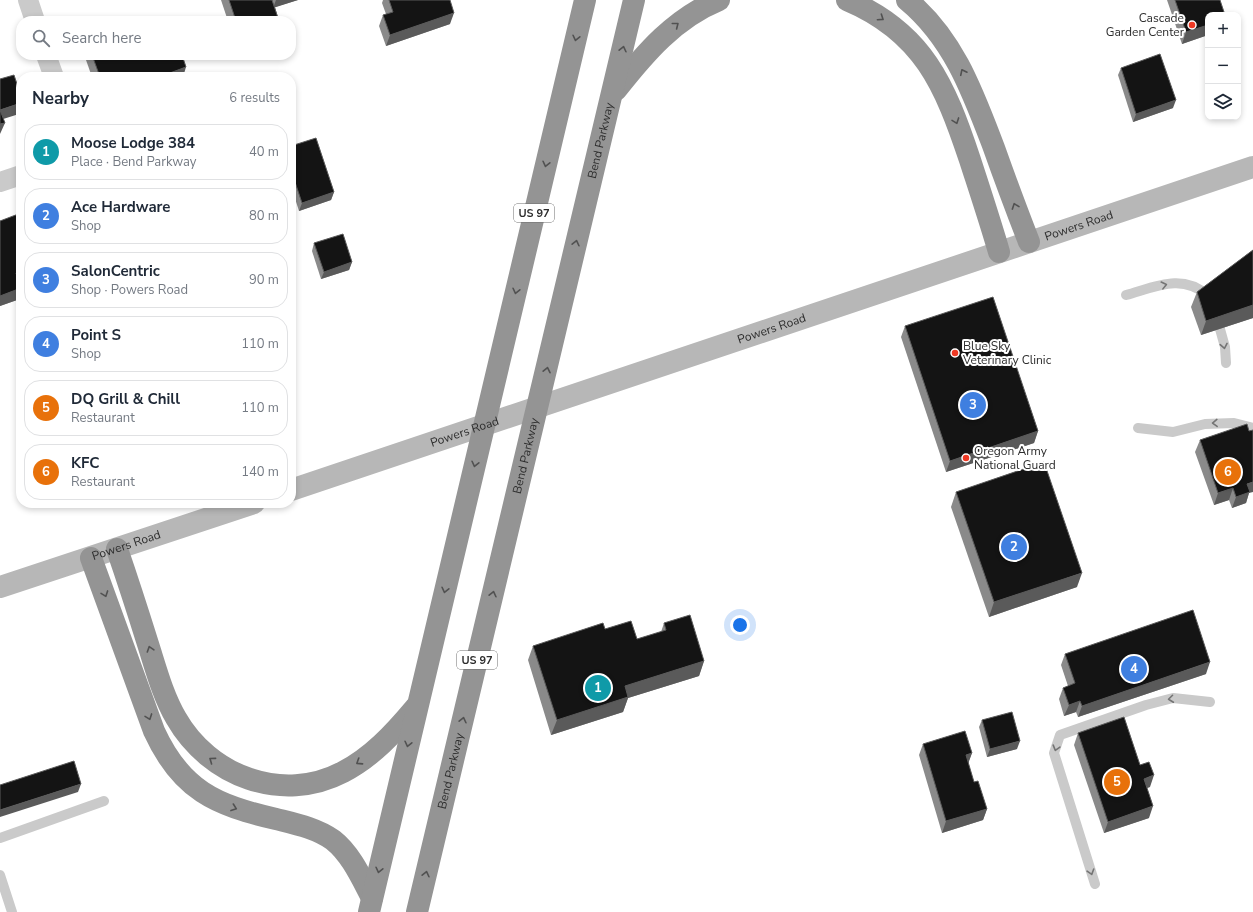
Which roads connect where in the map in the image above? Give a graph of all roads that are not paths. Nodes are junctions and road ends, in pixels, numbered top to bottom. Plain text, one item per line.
1 (28, 0) edge
2 (585, 0) edge
3 (634, 0) edge
4 (719, 0) edge
5 (847, 0) edge
6 (907, 0) edge
7 (33, 16) edge
8 (48, 60) edge
9 (52, 72) edge
10 (612, 95) junction
11 (1253, 167) edge
12 (16, 177) edge
13 (0, 182) edge
14 (1029, 242) junction
15 (999, 252) junction
16 (1126, 295) dead end
17 (1207, 295) edge
18 (1220, 329) edge
19 (1226, 363) dead end
20 (538, 408) junction
21 (484, 426) junction
22 (1138, 428) dead end
23 (1253, 428) edge
24 (296, 488) edge
25 (239, 508) edge
26 (117, 549) junction
27 (92, 558) junction
28 (0, 588) edge
29 (1210, 702) dead end
30 (418, 706) junction
31 (104, 801) dead end
32 (0, 838) edge
33 (0, 876) edge
34 (1095, 884) dead end
35 (370, 905) edge
36 (12, 912) edge
37 (417, 912) edge

1 - 7 street
2 -> 21 highway, US 97
10 -> 3 highway, Bend Parkway / US 97
10 -> 4 highway
5 -> 15 highway
14 -> 6 highway
8 - 9 street
20 -> 10 highway, Bend Parkway / US 97
11 - 14 main road, Powers Road
12 - 13 street
14 - 15 main road, Powers Road
15 - 20 main road, Powers Road
16 -> 17 lane
18 -> 19 lane
20 - 21 main road, Powers Road
37 -> 20 highway, Bend Parkway / US 97
21 - 24 main road, Powers Road
21 -> 30 highway, US 97
23 -> 22 lane
25 - 26 main road, Powers Road
26 - 27 main road, Powers Road
30 -> 26 highway
27 - 28 main road, Powers Road
27 -> 35 highway
29 -> 34 lane
30 -> 35 highway, US 97
31 - 32 lane
33 - 36 lane

